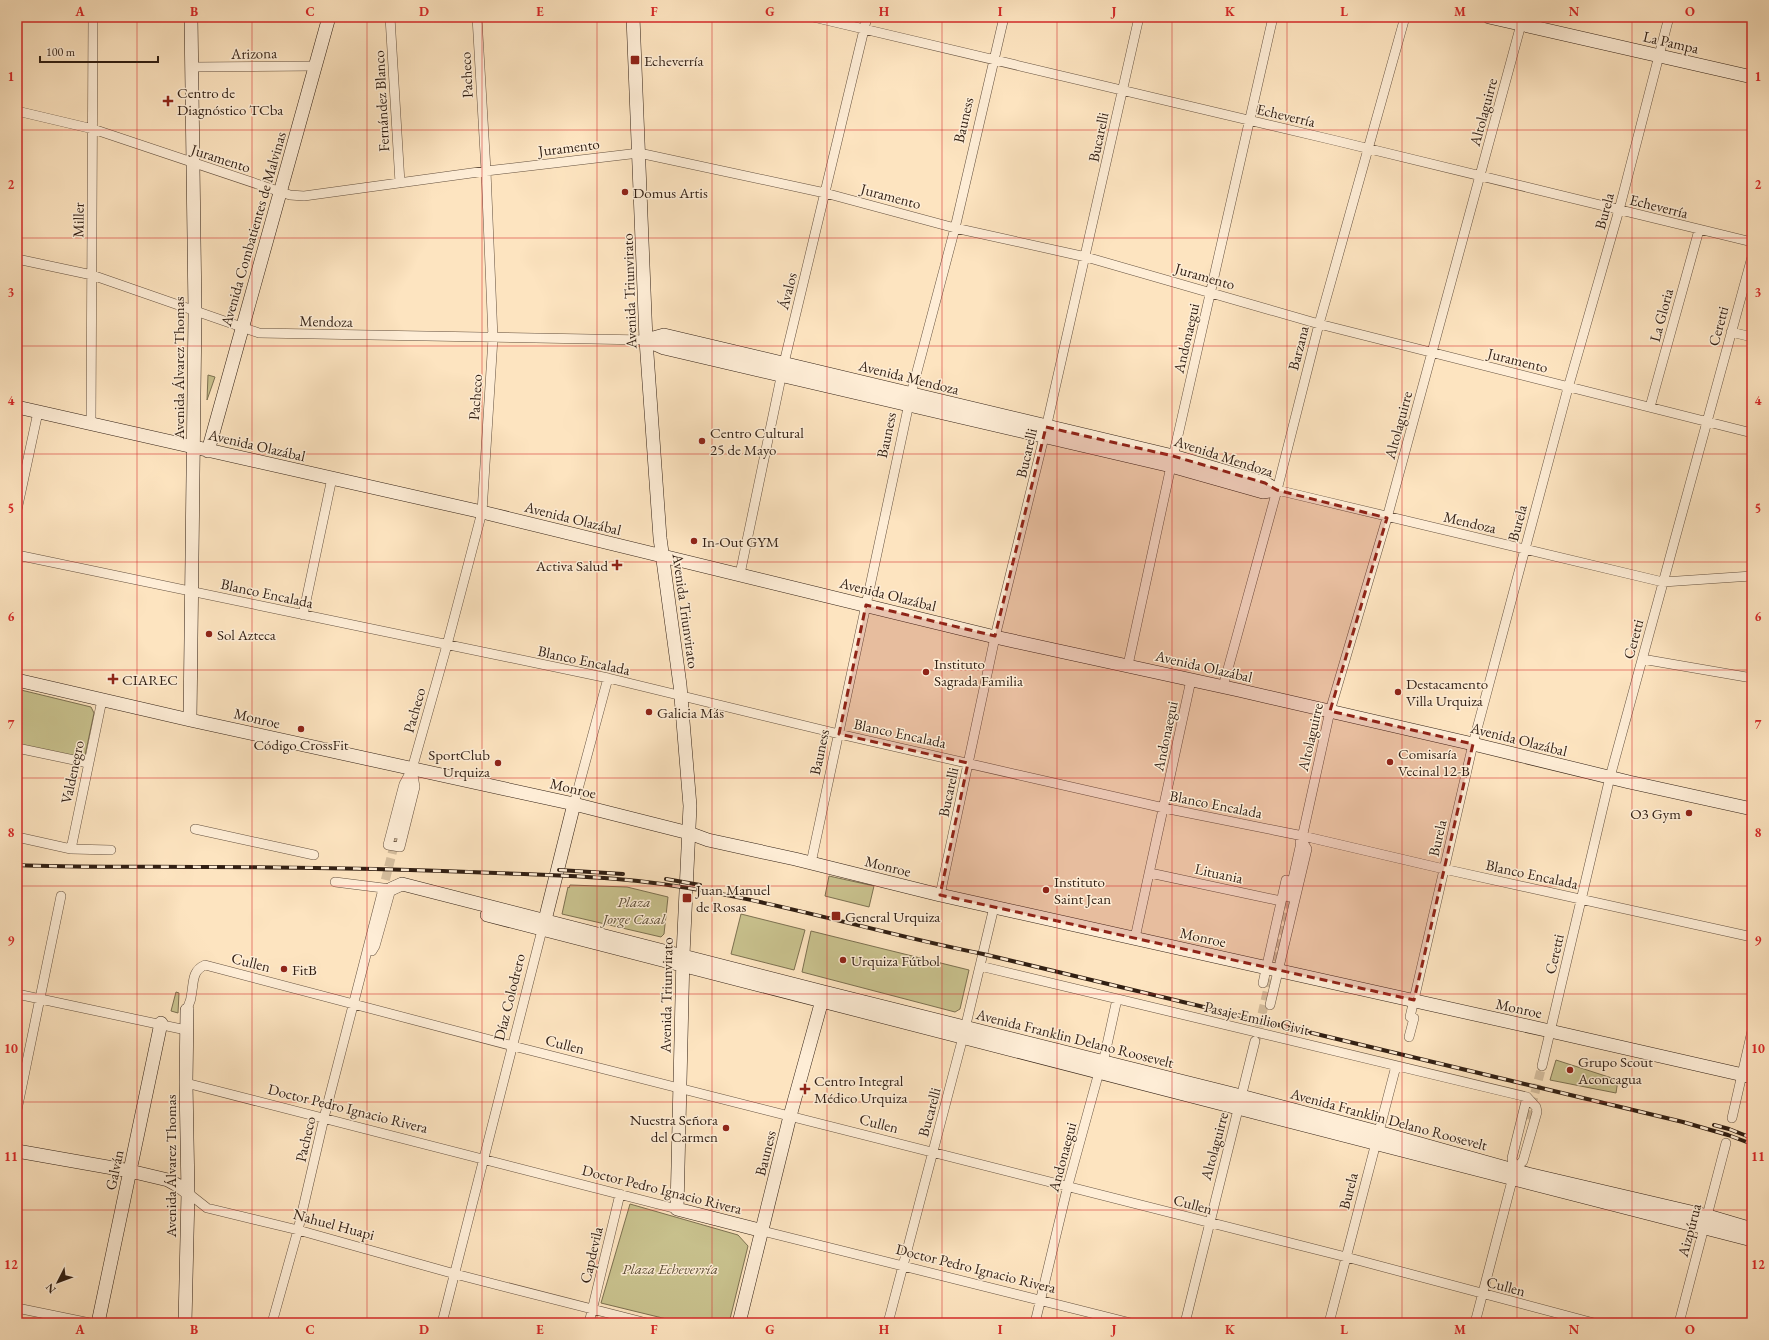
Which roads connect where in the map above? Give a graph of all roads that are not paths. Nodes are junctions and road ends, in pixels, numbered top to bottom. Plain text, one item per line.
1 (93, 17) edge
2 (191, 17) edge
3 (329, 17) edge
4 (390, 17) edge
5 (477, 17) edge
6 (633, 17) edge
7 (813, 17) edge
8 (867, 17) edge
9 (1004, 17) edge
10 (1139, 17) edge
11 (1273, 17) edge
12 (1405, 17) edge
13 (1489, 17) edge
14 (1669, 17) edge
15 (1522, 21) edge
16 (864, 29) junction
17 (1659, 56) junction
18 (994, 60) junction
19 (316, 66) junction
20 (192, 68) junction
21 (1752, 77) edge
22 (1123, 91) junction
23 (17, 111) edge
24 (1250, 121) junction
25 (93, 129) junction
26 (1369, 149) junction
27 (639, 153) junction
28 (193, 164) junction
29 (486, 171) junction
30 (1481, 176) junction
31 (400, 183) junction
32 (280, 192) junction
33 (825, 193) junction
34 (1619, 210) junction
35 (954, 228) junction
36 (1699, 230) junction
37 (1752, 242) edge
38 (1086, 257) junction
39 (1752, 257) edge
40 (17, 259) edge
41 (92, 275) junction
42 (1212, 292) junction
43 (195, 312) junction
44 (1318, 324) junction
45 (242, 328) junction
46 (1731, 332) junction
47 (1752, 337) edge
48 (493, 338) junction
49 (646, 340) junction
50 (1432, 353) junction
51 (783, 369) junction
52 (1568, 388) junction
53 (910, 400) junction
54 (17, 406) edge
55 (1650, 407) junction
56 (38, 412) junction
57 (1707, 422) junction
58 (91, 424) junction
59 (1045, 432) junction
60 (1752, 433) edge
61 (193, 447) junction
62 (208, 451) junction
63 (1172, 461) junction
64 (332, 478) junction
65 (1277, 490) junction
66 (17, 510) edge
67 (482, 512) junction
68 (1387, 518) junction
69 (1524, 549) junction
70 (17, 555) edge
71 (662, 556) junction
72 (740, 574) junction
73 (1752, 576) edge
74 (1663, 582) junction
75 (192, 592) junction
76 (866, 605) junction
77 (303, 615) junction
78 (995, 636) junction
79 (447, 645) junction
80 (1642, 659) junction
81 (1128, 665) junction
82 (608, 678) junction
83 (1752, 678) edge
84 (17, 680) edge
85 (1191, 680) junction
86 (1223, 687) junction
87 (681, 697) junction
88 (102, 700) junction
89 (1330, 711) junction
90 (190, 720) junction
91 (839, 734) junction
92 (1473, 744) junction
93 (17, 748) edge
94 (88, 763) junction
95 (968, 763) junction
96 (412, 769) junction
97 (1610, 777) junction
98 (574, 804) junction
99 (1164, 808) junction
100 (1752, 809) edge
101 (195, 829) dead end
102 (397, 834) tunnel mouth
103 (689, 834) junction
104 (17, 837) edge
105 (1302, 838) junction
106 (71, 849) junction
107 (111, 850) dead end
108 (314, 855) dead end
109 (811, 863) junction
110 (1444, 869) junction
111 (1150, 873) junction
112 (336, 882) dead end
113 (383, 890) junction
114 (940, 895) junction
115 (61, 896) dead end
116 (1285, 899) junction
117 (1581, 899) junction
118 (994, 907) junction
119 (544, 925) junction
120 (1752, 937) edge
121 (1135, 938) junction
122 (683, 960) junction
123 (365, 962) junction
124 (980, 966) junction
125 (1273, 969) junction
126 (1263, 982) dead end
127 (17, 994) edge
128 (823, 996) junction
129 (40, 999) junction
130 (1118, 999) junction
131 (1414, 1000) junction
132 (354, 1003) junction
133 (1270, 1005) dead end
134 (187, 1010) joint
135 (161, 1023) junction
136 (186, 1030) junction
137 (1550, 1031) junction
138 (964, 1032) junction
139 (1252, 1032) junction
140 (1752, 1032) edge
141 (1263, 1034) junction
142 (1409, 1037) dead end
143 (1255, 1041) tunnel mouth
144 (513, 1046) junction
145 (1396, 1066) junction
146 (1542, 1066) tunnel mouth
147 (1101, 1067) junction
148 (1748, 1076) edge
149 (186, 1083) junction
150 (681, 1088) junction
151 (1241, 1099) junction
152 (17, 1110) edge
153 (790, 1116) junction
154 (324, 1118) junction
155 (1732, 1118) dead end
156 (1528, 1119) tunnel mouth
157 (1376, 1137) junction
158 (1726, 1143) dead end
159 (17, 1150) edge
160 (933, 1151) junction
161 (484, 1159) junction
162 (130, 1171) junction
163 (1513, 1175) junction
164 (1068, 1185) junction
165 (188, 1193) junction
166 (620, 1194) junction
167 (677, 1209) junction
168 (1209, 1222) junction
169 (1706, 1222) junction
170 (1752, 1229) edge
171 (298, 1230) junction
172 (762, 1231) junction
173 (1752, 1240) edge
174 (1346, 1257) junction
175 (903, 1266) junction
176 (455, 1274) junction
177 (1482, 1294) junction
178 (1042, 1300) junction
179 (17, 1308) edge
180 (593, 1309) junction
181 (90, 1323) edge
182 (98, 1323) edge
183 (185, 1323) edge
184 (272, 1323) edge
185 (442, 1323) edge
186 (589, 1323) edge
187 (647, 1323) edge
188 (739, 1323) edge
189 (888, 1323) edge
190 (1035, 1323) edge
191 (1131, 1323) edge
192 (1185, 1323) edge
193 (1329, 1323) edge
194 (1475, 1323) edge
195 (1594, 1323) edge
196 (1679, 1323) edge

1 - 25 street, Miller
2 - 20 main road, Avenida Álvarez Thomas
3 - 19 main road, Avenida Combatientes de Malvinas
4 - 31 street, Fernández Blanco
5 - 29 street, Pacheco
6 - 27 main road, Avenida Triunvirato
7 - 16 street, Echeverría
8 - 16 street, Ávalos
9 - 18 street, Bauness
10 - 22 street, Bucarelli
11 - 24 street, Andonaegui
12 - 26 street, Barzana
13 - 15 main road, La Pampa
14 - 17 street, Burela
15 - 17 main road, La Pampa
15 - 30 street, Altolaguirre
16 - 18 street, Echeverría
16 - 33 street, Ávalos
17 - 21 main road, La Pampa
17 - 34 street, Burela
18 - 22 street, Echeverría
18 - 35 street, Bauness
19 - 20 street, Arizona
19 - 32 main road, Avenida Combatientes de Malvinas
20 - 28 main road, Avenida Álvarez Thomas
22 - 24 street, Echeverría
22 - 38 street, Bucarelli
23 - 25 street, Juramento
24 - 26 street, Echeverría
24 - 42 street, Andonaegui
25 - 28 street, Juramento
25 - 41 street, Miller
26 - 30 street, Echeverría
26 - 44 street, Barzana
27 - 29 street, Juramento
27 - 33 street, Juramento
27 - 49 main road, Avenida Triunvirato
28 - 32 street, Juramento
28 - 43 main road, Avenida Álvarez Thomas
29 - 31 street, Juramento
29 - 48 street, Pacheco
30 - 34 street, Echeverría
30 - 50 street, Altolaguirre
31 - 32 street, Juramento
32 - 45 main road, Avenida Combatientes de Malvinas
33 - 35 street, Juramento
33 - 51 street, Ávalos
34 - 36 street, Echeverría
34 - 52 street, Burela
35 - 38 street, Juramento
35 - 53 street, Bauness
36 - 37 street, Echeverría
36 - 55 street, La Gloria
38 - 42 street, Juramento
38 - 59 street, Bucarelli
39 - 46 street, Ceretti
40 - 41 street, Mendoza
41 - 43 street, Mendoza
41 - 58 street, Miller
42 - 44 street, Juramento
42 - 63 street, Andonaegui
43 - 45 street, Mendoza
43 - 61 main road, Avenida Álvarez Thomas
44 - 50 street, Juramento
44 - 65 street, Barzana
45 - 48 street, Mendoza
45 - 62 main road, Avenida Combatientes de Malvinas
46 - 47 street
46 - 57 street, Ceretti
48 - 49 street, Mendoza
48 - 67 street, Pacheco
49 - 51 main road, Avenida Mendoza
49 - 71 main road, Avenida Triunvirato
50 - 52 street, Juramento
50 - 68 street, Altolaguirre
51 - 53 main road, Avenida Mendoza
51 - 72 street, Ávalos
52 - 55 street, Juramento
52 - 69 street, Burela
53 - 59 main road, Avenida Mendoza
53 - 76 street, Bauness
54 - 56 main road, Avenida Olazábal
55 - 57 street, Juramento
56 - 58 main road, Avenida Olazábal
56 - 66 street
57 - 60 street, Juramento
57 - 74 street, Ceretti
58 - 61 main road, Avenida Olazábal
59 - 63 main road, Avenida Mendoza
59 - 78 street, Bucarelli
61 - 62 main road, Avenida Olazábal
61 - 75 main road, Avenida Álvarez Thomas
62 - 64 main road, Avenida Olazábal
63 - 65 main road, Avenida Mendoza
63 - 81 street, Andonaegui
64 - 67 main road, Avenida Olazábal
64 - 77 street
65 - 68 street, Mendoza
65 - 86 street, Barzana
67 - 71 main road, Avenida Olazábal
67 - 79 street, Pacheco
68 - 69 street, Mendoza
68 - 89 street, Altolaguirre
69 - 74 street, Mendoza
69 - 92 street, Burela
70 - 75 street, Blanco Encalada
71 - 72 main road, Avenida Olazábal
71 - 87 main road, Avenida Triunvirato
72 - 76 main road, Avenida Olazábal
73 - 74 street, Mendoza
74 - 80 street, Ceretti
75 - 77 street, Blanco Encalada
75 - 90 main road, Avenida Álvarez Thomas
76 - 78 main road, Avenida Olazábal
76 - 91 street, Bauness
77 - 79 street, Blanco Encalada
78 - 81 main road, Avenida Olazábal
78 - 95 street, Bucarelli
79 - 82 street, Blanco Encalada
79 - 96 street, Pacheco
80 - 83 street
80 - 97 street, Ceretti
81 - 85 main road, Avenida Olazábal
82 - 87 street, Blanco Encalada
82 - 98 street, Díaz Colodrero
84 - 88 main road, Monroe
85 - 86 main road, Avenida Olazábal
85 - 99 street, Andonaegui
86 - 89 main road, Avenida Olazábal
87 - 91 street, Blanco Encalada
87 - 103 main road, Avenida Triunvirato
88 - 90 main road, Monroe
88 - 94 street, Valdenegro
89 - 92 main road, Avenida Olazábal
89 - 105 street, Altolaguirre
90 - 96 main road, Monroe
91 - 95 street, Blanco Encalada
91 - 109 street, Bauness
92 - 97 main road, Avenida Olazábal
92 - 110 street, Burela
93 - 94 street
94 - 106 street, Valdenegro
95 - 99 street, Blanco Encalada
95 - 114 street, Bucarelli
96 - 96 street, Pacheco
96 - 98 main road, Monroe
96 - 102 street, Pacheco
97 - 100 main road, Avenida Olazábal
97 - 117 street, Ceretti
98 - 103 main road, Monroe
98 - 119 main road, Díaz Colodrero
99 - 105 street, Blanco Encalada
99 - 111 street, Andonaegui
101 - 108 street
103 - 109 main road, Monroe
103 - 122 main road, Avenida Triunvirato
104 - 106 street
105 - 110 street, Blanco Encalada
105 - 116 street, Altolaguirre
105 - 125 street, Altolaguirre
106 - 107 street
109 - 114 main road, Monroe
110 - 117 street, Blanco Encalada
110 - 131 street, Burela
111 - 116 street, Lituania
111 - 121 street, Andonaegui
112 - 113 street, Avenida Franklin Delano Roosevelt
113 - 119 main road, Avenida Franklin Delano Roosevelt
113 - 123 street, Pacheco
113 - 123 street, Pacheco
114 - 118 main road, Monroe
115 - 129 street
116 - 125 street, Altolaguirre
117 - 120 street, Blanco Encalada
117 - 137 street, Ceretti
118 - 121 main road, Monroe
118 - 124 street, Bucarelli
119 - 122 main road, Avenida Franklin Delano Roosevelt
119 - 144 street, Díaz Colodrero
121 - 125 main road, Monroe
122 - 128 main road, Avenida Franklin Delano Roosevelt
122 - 150 main road, Avenida Triunvirato
123 - 132 street, Pacheco
124 - 130 street, Pasaje Emilio Civit
124 - 138 street, Bucarelli
125 - 126 street, Altolaguirre
125 - 131 main road, Monroe
125 - 133 street, Altolaguirre
127 - 129 street
128 - 138 main road, Avenida Franklin Delano Roosevelt
128 - 153 main road, Bauness
129 - 135 street
129 - 152 street
130 - 139 street, Pasaje Emilio Civit
130 - 147 street, Andonaegui
131 - 137 main road, Monroe
131 - 142 street, Burela
132 - 134 street, Cullen
132 - 144 street, Cullen
132 - 154 street, Pacheco
134 - 136 main road, Avenida Álvarez Thomas
135 - 136 street
135 - 162 main road, Galván
136 - 149 main road, Avenida Álvarez Thomas
137 - 146 street, Ceretti
137 - 148 main road, Monroe
138 - 147 main road, Avenida Franklin Delano Roosevelt
138 - 160 street, Bucarelli
139 - 141 street, Pasaje Emilio Civit
139 - 151 street, Altolaguirre
140 - 148 street
141 - 145 street, Pasaje Emilio Civit
141 - 151 street, Altolaguirre
143 - 151 street, Altolaguirre
144 - 150 street, Cullen
144 - 161 street, Díaz Colodrero
145 - 157 street, Burela
145 - 163 street, Pasaje Emilio Civit
147 - 151 main road, Avenida Franklin Delano Roosevelt
147 - 164 street, Andonaegui
148 - 155 street
149 - 154 street, Doctor Pedro Ignacio Rivera
149 - 165 main road, Avenida Álvarez Thomas
150 - 153 street, Cullen
150 - 167 main road, Avenida Triunvirato
151 - 157 main road, Avenida Franklin Delano Roosevelt
151 - 168 street, Altolaguirre
153 - 160 street, Cullen
153 - 172 main road, Bauness
154 - 161 street, Doctor Pedro Ignacio Rivera
154 - 171 street, Pacheco
156 - 163 street
157 - 163 main road, Avenida Franklin Delano Roosevelt
157 - 174 street, Burela
158 - 169 street, Aizpúrua
159 - 162 main road, Nahuel Huapi
160 - 164 street, Cullen
160 - 175 street, Bucarelli
161 - 166 street, Doctor Pedro Ignacio Rivera
161 - 176 street, Díaz Colodrero
162 - 165 main road, Nahuel Huapi
162 - 182 main road, Galván
163 - 169 main road, Avenida Franklin Delano Roosevelt
163 - 177 street
164 - 168 street, Cullen
164 - 178 street, Andonaegui
165 - 171 street, Nahuel Huapi
165 - 183 main road, Avenida Álvarez Thomas
166 - 167 street, Doctor Pedro Ignacio Rivera
166 - 180 street, Capdevila
167 - 172 main road, Doctor Pedro Ignacio Rivera
168 - 174 street, Cullen
168 - 192 street, Altolaguirre
169 - 170 main road, Avenida Franklin Delano Roosevelt
169 - 173 main road, Avenida Franklin Delano Roosevelt
169 - 196 street, Aizpúrua
171 - 176 street, Nahuel Huapi
171 - 184 street, Pacheco
172 - 175 street, Doctor Pedro Ignacio Rivera
172 - 188 main road, Bauness
174 - 177 street, Cullen
174 - 193 street, Burela
175 - 178 street, Doctor Pedro Ignacio Rivera
175 - 189 street, Bucarelli
176 - 180 street, Nahuel Huapi
176 - 185 street, Díaz Colodrero
177 - 194 street
177 - 195 street, Cullen
178 - 190 street, Andonaegui
178 - 191 street, Doctor Pedro Ignacio Rivera
179 - 181 street
180 - 186 street, Capdevila
180 - 187 street, Nahuel Huapi

